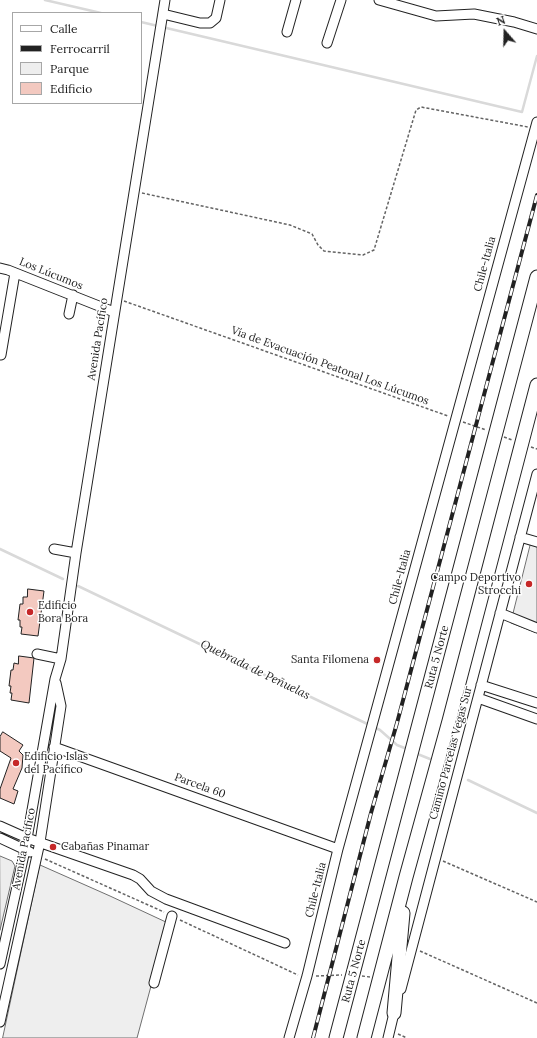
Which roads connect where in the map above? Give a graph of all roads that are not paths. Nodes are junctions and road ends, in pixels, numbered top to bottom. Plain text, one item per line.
1 (220, 0) edge
2 (296, 0) edge
3 (341, 0) edge
4 (379, 0) edge
5 (164, 1) edge
6 (162, 16) junction
7 (537, 30) edge
8 (287, 32) dead end
9 (327, 43) dead end
10 (536, 126) edge
11 (0, 268) edge
12 (15, 273) junction
13 (537, 277) edge
14 (72, 295) junction
15 (114, 312) junction
16 (70, 314) dead end
17 (1, 355) dead end
18 (537, 385) edge
19 (537, 474) edge
20 (520, 537) junction
21 (537, 542) edge
22 (54, 549) dead end
23 (76, 553) junction
24 (500, 613) junction
25 (537, 628) edge
26 (37, 654) dead end
27 (61, 659) junction
28 (55, 679) junction
29 (481, 685) junction
30 (478, 698) junction
31 (537, 703) edge
32 (537, 719) edge
33 (54, 747) junction
34 (0, 826) edge
35 (0, 838) edge
36 (27, 838) junction
37 (40, 842) junction
38 (338, 848) junction
39 (25, 850) junction
40 (36, 855) junction
41 (406, 876) junction
42 (172, 916) road end
43 (285, 944) dead end
44 (2, 949) edge
45 (0, 964) edge
46 (154, 983) dead end
47 (394, 1013) junction
48 (0, 1022) edge
49 (289, 1038) edge
50 (336, 1038) edge
51 (364, 1038) edge
52 (388, 1038) edge

1 - 6 street
2 - 8 street
3 - 9 street
4 - 7 street
5 - 6 street, Avenida Pacífico
6 - 15 street, Avenida Pacífico
10 - 38 street, Chile-Italia
11 - 12 street, Los Lúcumos
12 - 14 street, Los Lúcumos
12 - 17 street
13 - 50 highway, Ruta 5 Norte
14 - 15 street, Los Lúcumos
14 - 16 street
15 - 23 street, Avenida Pacífico
18 - 41 highway
19 - 20 street, Camino Parcelas Vegas Sur
20 - 21 street
20 - 24 street, Camino Parcelas Vegas Sur
22 - 23 street
23 - 27 street, Avenida Pacífico
24 - 25 street
24 - 29 street, Camino Parcelas Vegas Sur
26 - 27 street
27 - 28 street, Avenida Pacífico
28 - 33 street, Avenida Pacífico
28 - 36 street, Avenida Pacífico
29 - 30 street, Camino Parcelas Vegas Sur
29 - 31 street
30 - 32 street
30 - 47 street, Camino Parcelas Vegas Sur
33 - 37 street, Avenida Pacífico
33 - 38 street, Parcela 60
34 - 36 street
35 - 39 street
36 - 37 street
36 - 39 street, Avenida Pacífico
37 - 40 street, Avenida Pacífico
37 - 43 street
38 - 49 street, Chile-Italia
39 - 40 street
39 - 44 street, Avenida Pacífico
40 - 48 street, Avenida Pacífico
41 - 47 highway
41 - 51 highway
42 - 46 street
44 - 45 street, Avenida Pacífico
47 - 52 street, Camino Parcelas Vegas Sur

